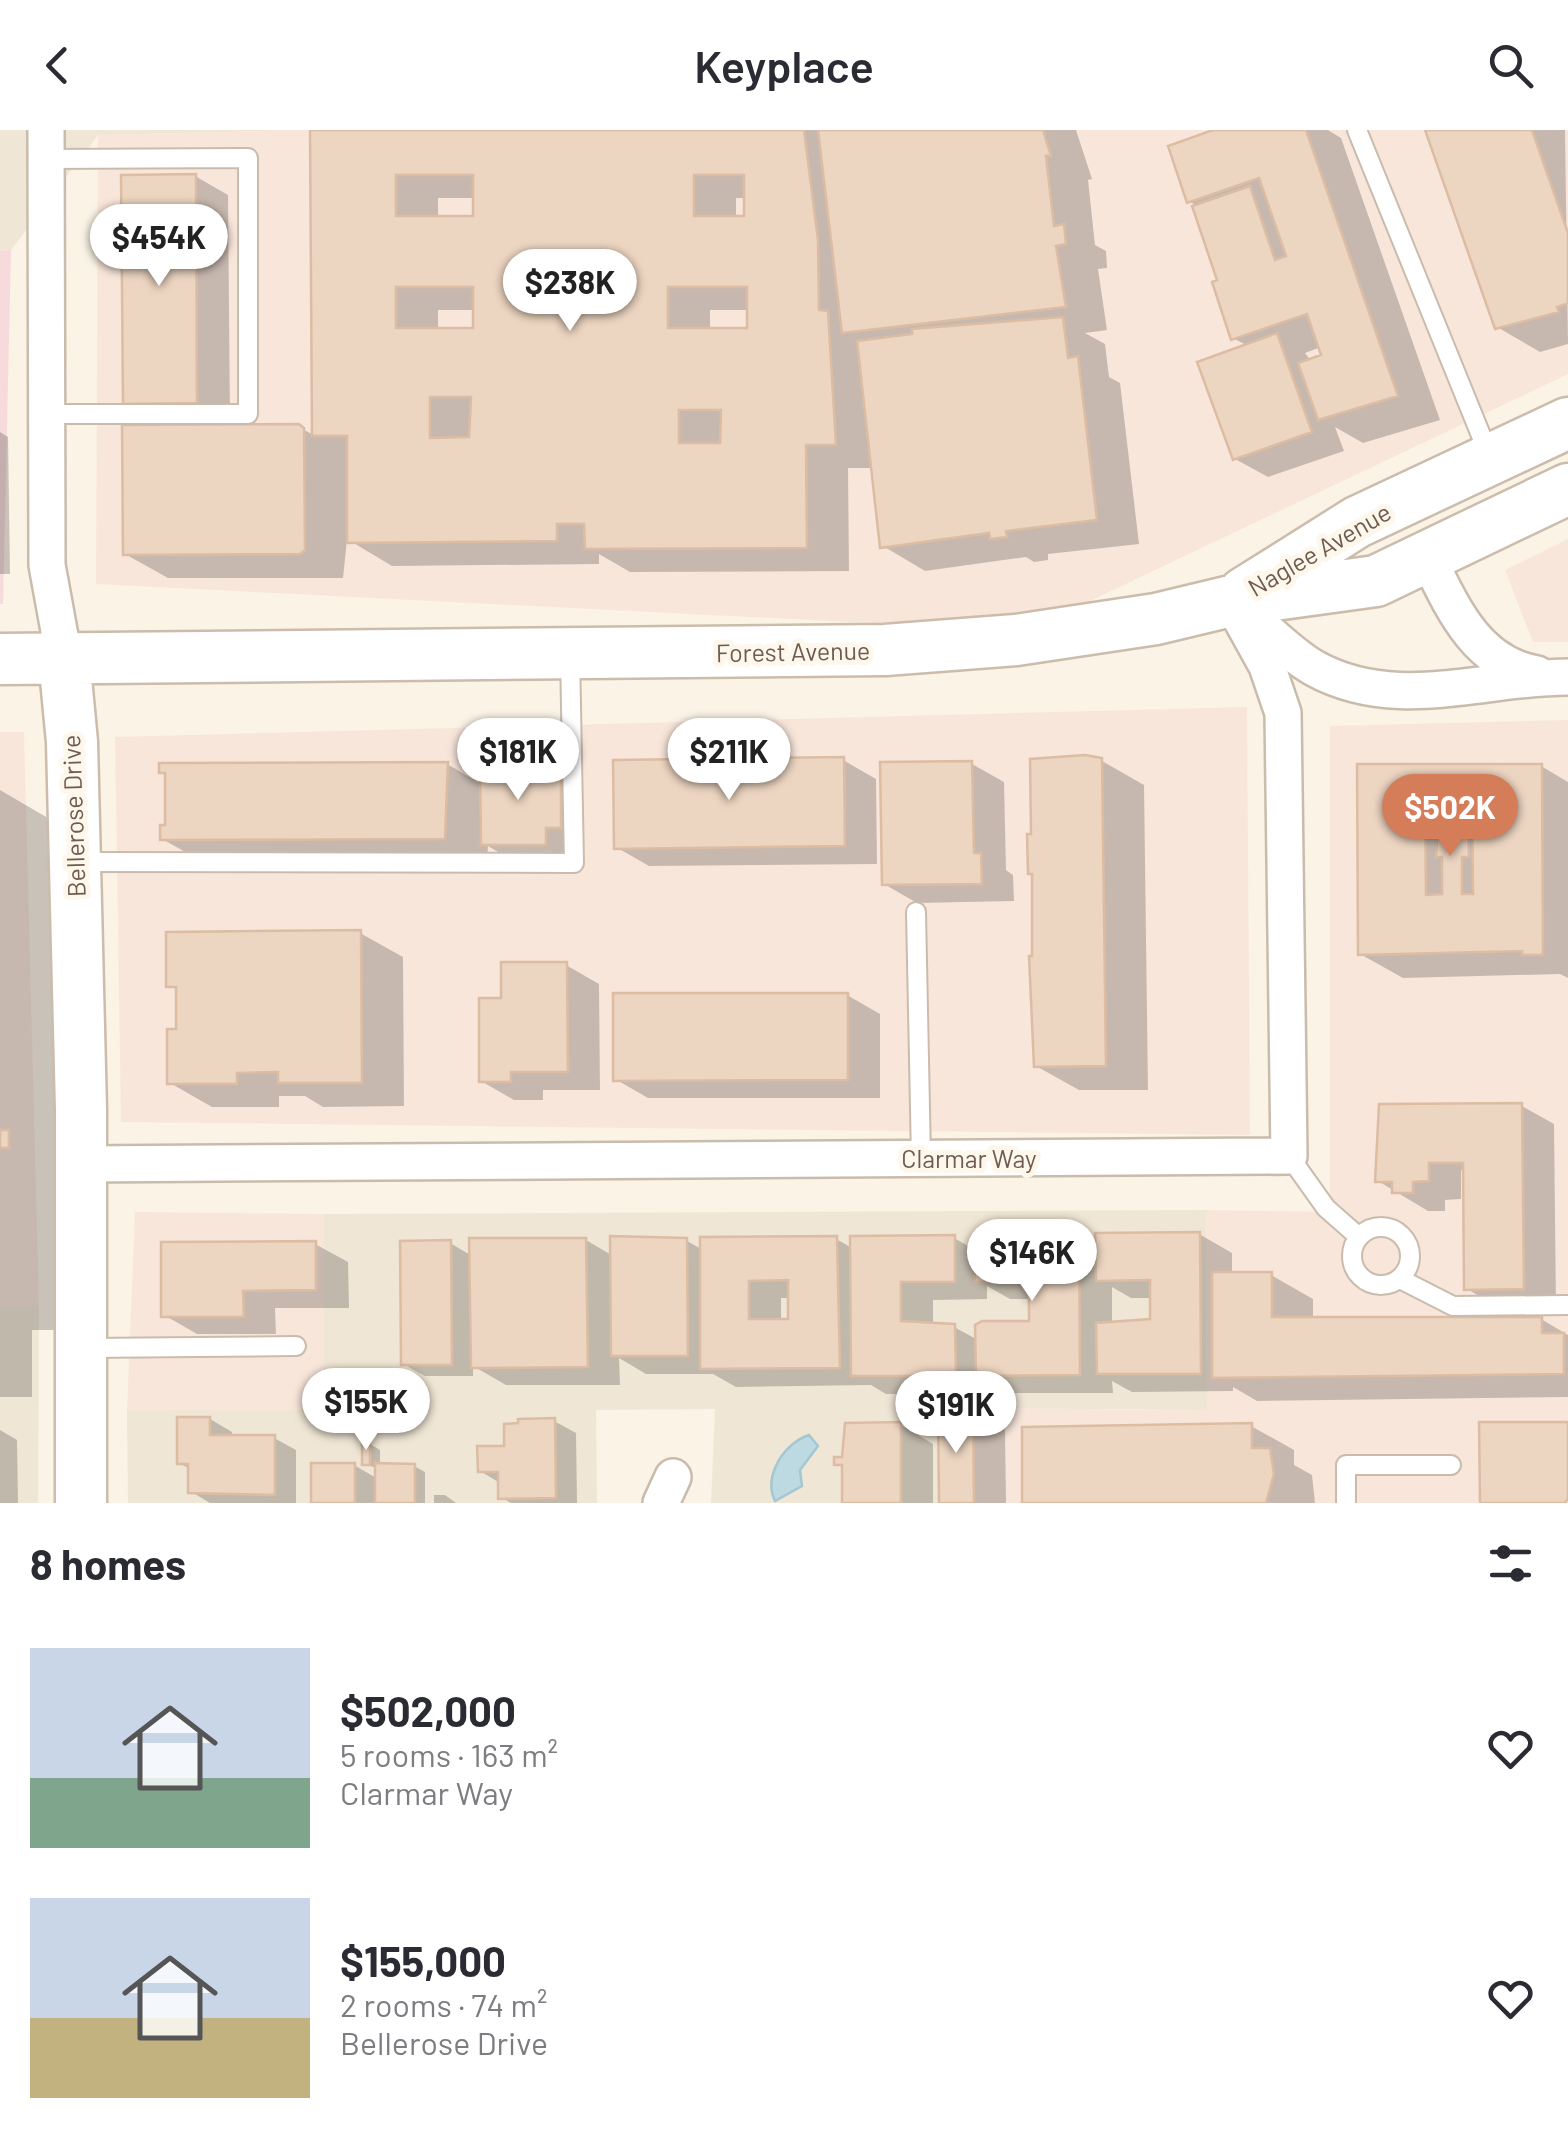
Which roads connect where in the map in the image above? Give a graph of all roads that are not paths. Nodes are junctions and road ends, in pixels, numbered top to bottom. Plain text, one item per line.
1 (1358, 130) edge
2 (46, 144) edge
3 (48, 414) junction
4 (1568, 423) edge
5 (1491, 460) junction
6 (1568, 490) edge
7 (1427, 556) junction
8 (1231, 601) junction
9 (570, 653) junction
10 (64, 658) junction
11 (0, 659) edge
12 (1560, 677) edge
13 (74, 862) junction
14 (916, 912) dead end
15 (1289, 1156) junction
16 (921, 1158) junction
17 (82, 1164) junction
18 (1359, 1237) junction
19 (1400, 1279) junction
20 (1568, 1306) edge
21 (296, 1346) dead end
22 (81, 1348) junction
23 (1451, 1465) dead end
24 (81, 1503) edge
25 (1346, 1503) edge

1 - 5 lane
2 - 3 street, Bellerose Drive
2 - 3 lane
3 - 10 street, Bellerose Drive
4 - 5 main road, Naglee Avenue
5 - 8 main road, Naglee Avenue
6 - 7 main road, Naglee Avenue
7 - 8 main road, Naglee Avenue
7 - 12 street
8 - 9 main road, Forest Avenue
8 - 12 street
8 - 15 street
9 - 10 main road, Forest Avenue
9 - 13 lane
10 - 11 main road, Forest Avenue
10 - 13 main road, Bellerose Drive
13 - 17 main road, Bellerose Drive
14 - 16 lane
15 - 16 street, Clarmar Way
15 - 18 lane
16 - 17 street, Clarmar Way
17 - 22 main road, Bellerose Drive
18 - 19 lane
18 - 19 lane
19 - 20 lane
21 - 22 lane
22 - 24 main road, Bellerose Drive
23 - 25 lane

